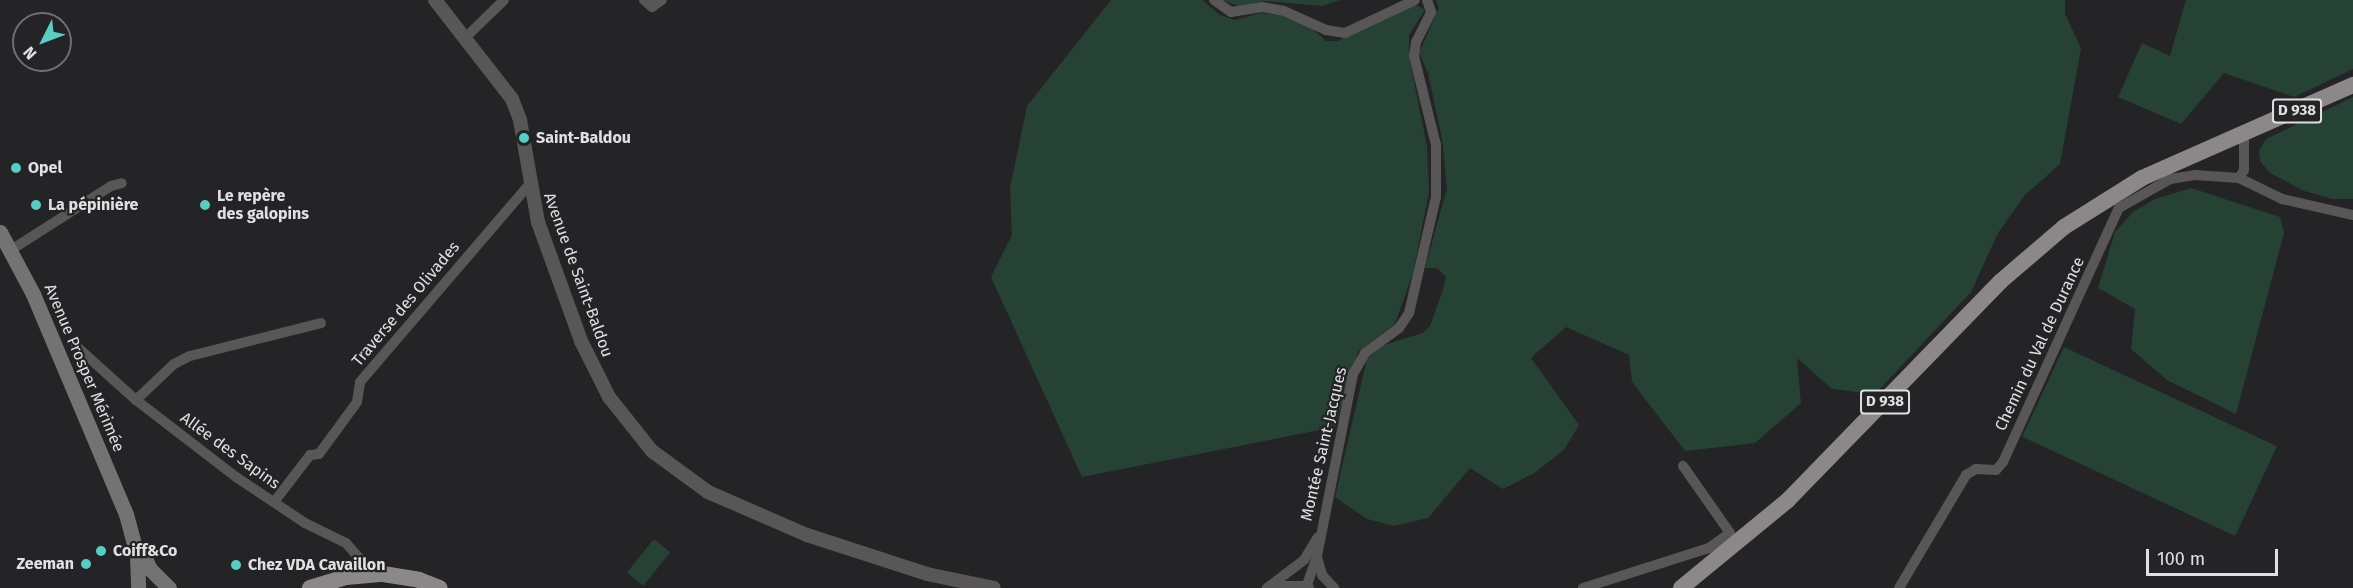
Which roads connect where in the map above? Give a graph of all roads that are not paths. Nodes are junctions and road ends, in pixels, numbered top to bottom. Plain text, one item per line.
1 (435, 0) edge
2 (504, 0) edge
3 (644, 0) edge
4 (662, 0) edge
5 (1214, 0) edge
6 (1415, 0) edge
7 (1427, 0) edge
8 (466, 37) junction
9 (2353, 85) edge
10 (2244, 133) junction
11 (2239, 178) junction
12 (122, 183) dead end
13 (529, 185) junction
14 (2353, 216) edge
15 (0, 232) edge
16 (11, 250) junction
17 (321, 322) dead end
18 (76, 346) dead end
19 (136, 400) junction
20 (1683, 466) dead end
21 (274, 502) junction
22 (129, 522) junction
23 (1320, 532) junction
24 (1317, 556) junction
25 (1304, 560) junction
26 (364, 575) junction
27 (138, 588) edge
28 (169, 588) edge
29 (310, 588) edge
30 (440, 588) edge
31 (994, 588) edge
32 (1267, 588) edge
33 (1278, 588) edge
34 (1289, 588) edge
35 (1306, 588) edge
36 (1334, 588) edge
37 (1583, 588) edge
38 (1681, 588) edge
39 (1899, 588) edge

1 - 8 street, Avenue de Saint-Baldou
2 - 8 street
3 - 4 street
5 - 6 street
7 - 23 street, Montée Saint-Jacques
8 - 13 street, Avenue de Saint-Baldou
9 - 10 main road, D 938
10 - 11 street
10 - 38 main road, D 938
11 - 14 street
11 - 39 street, Chemin du Val de Durance
12 - 16 street
13 - 21 street, Traverse des Olivades
13 - 31 street, Avenue de Saint-Baldou
15 - 16 main road, Avenue Prosper Mérimée
16 - 22 main road, Avenue Prosper Mérimée
17 - 19 street
18 - 19 street, Allée des Sapins
19 - 21 street, Allée des Sapins
20 - 37 street
21 - 26 street, Allée des Sapins
22 - 27 main road, Avenue Prosper Mérimée
22 - 28 main road, Avenue Prosper Mérimée
23 - 24 street
23 - 25 street
24 - 35 street
24 - 36 street
25 - 32 street
25 - 34 street
26 - 29 main road
26 - 30 main road
33 - 34 street
34 - 35 street

